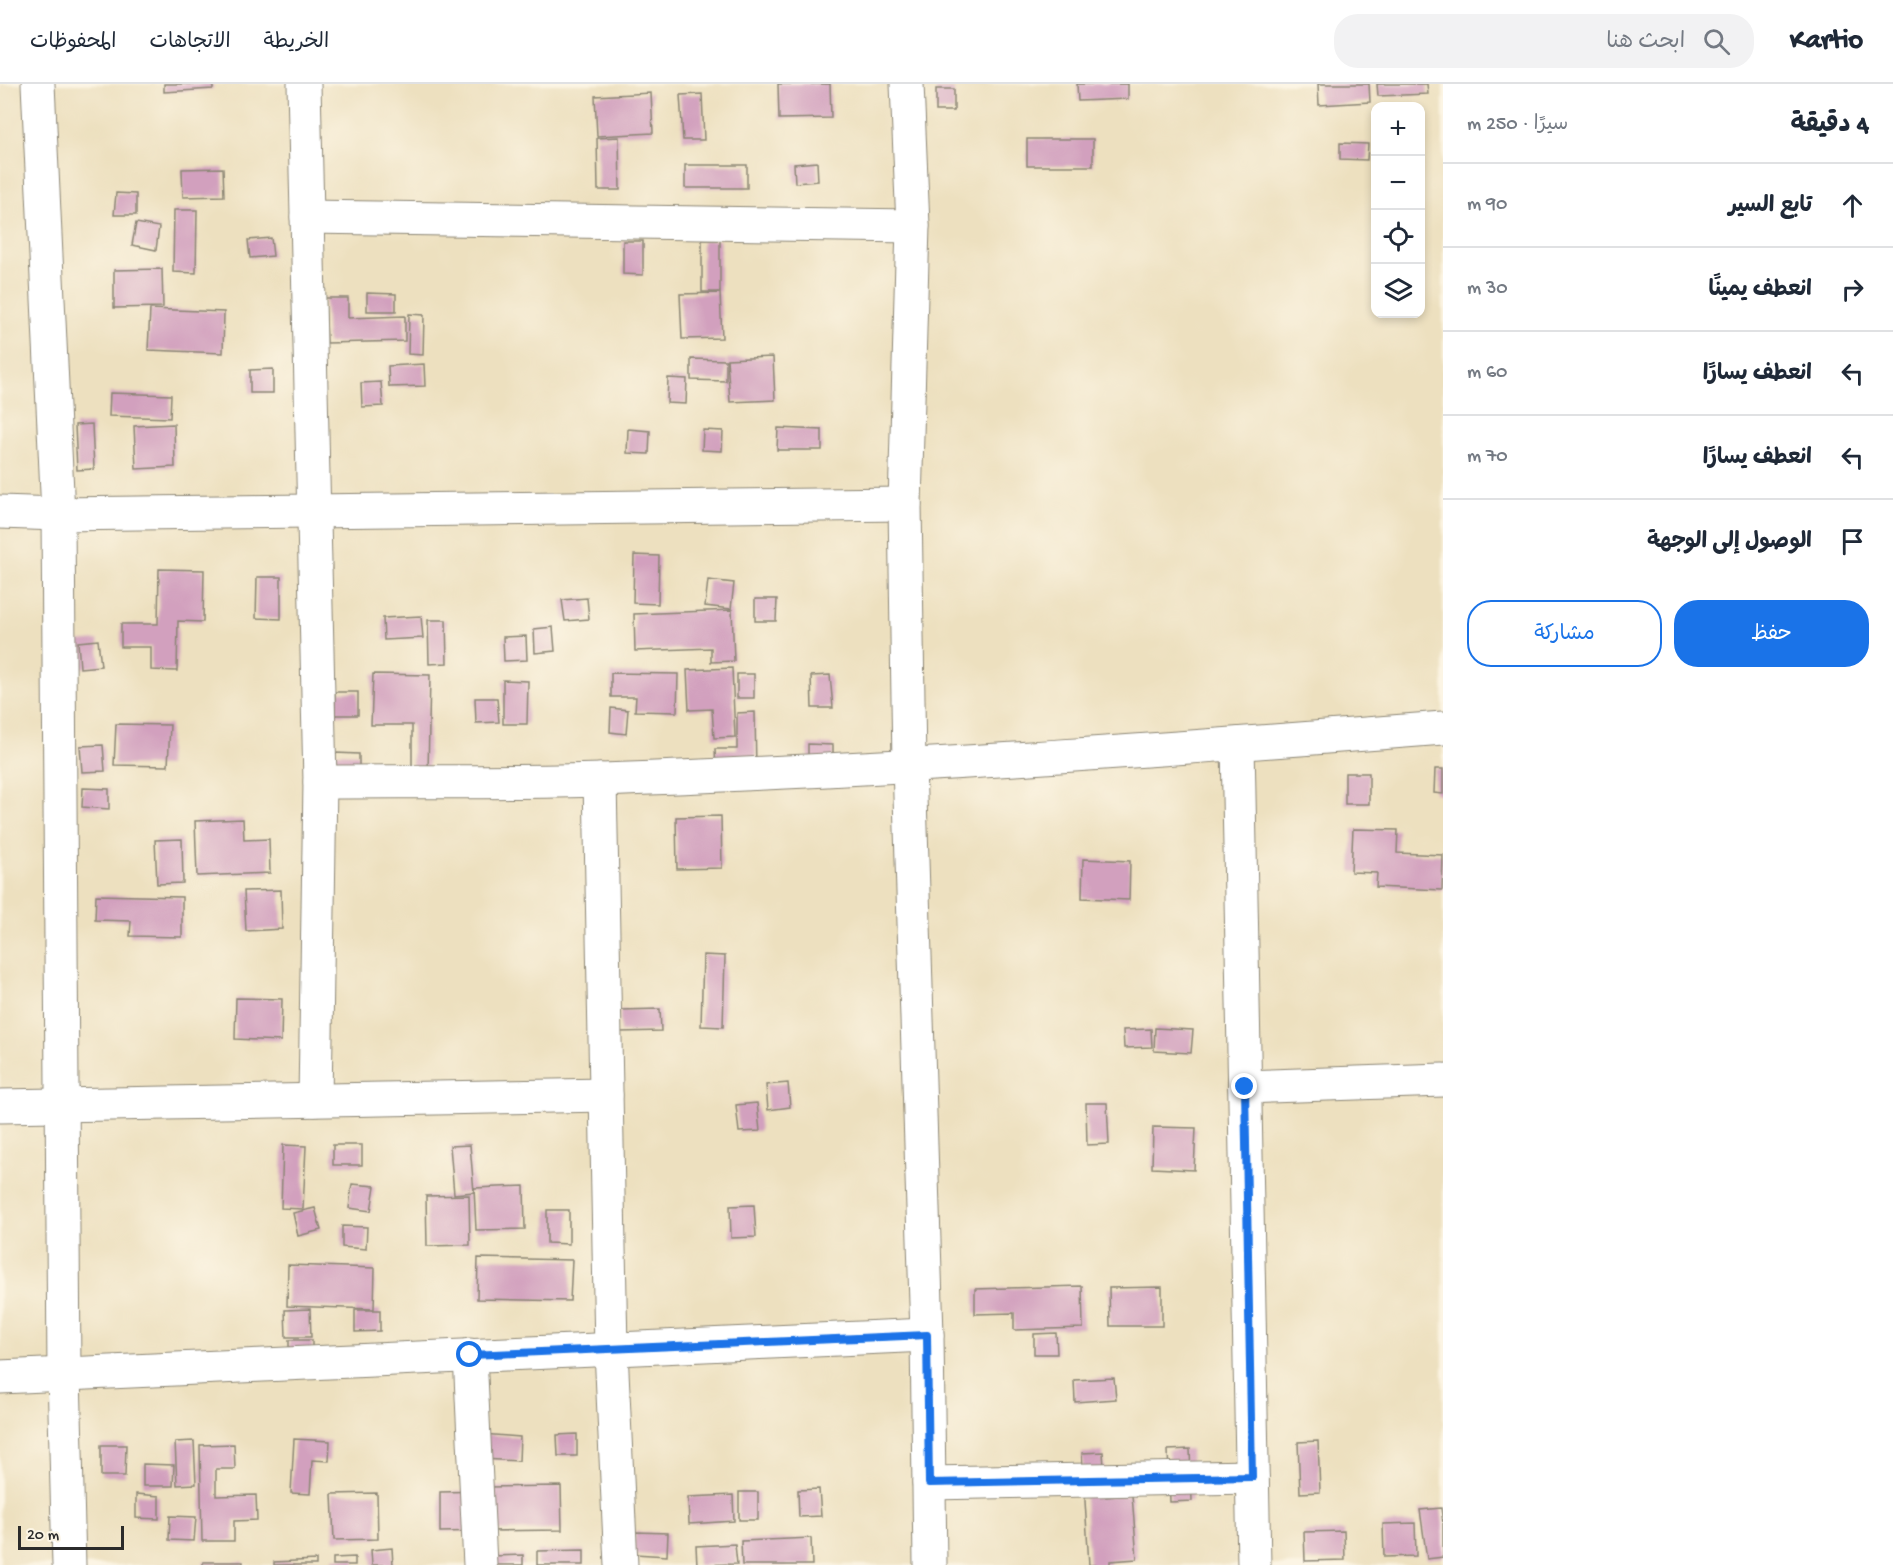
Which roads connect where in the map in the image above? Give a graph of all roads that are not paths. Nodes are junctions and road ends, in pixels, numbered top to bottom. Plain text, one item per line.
1 (38, 84) edge
2 (304, 84) edge
3 (907, 84) edge
4 (307, 217) junction
5 (913, 226) junction
6 (905, 504) junction
7 (315, 511) junction
8 (0, 512) edge
9 (58, 513) junction
10 (1443, 728) edge
11 (1238, 744) junction
12 (909, 765) junction
13 (600, 780) junction
14 (320, 782) junction
15 (1443, 1080) edge
16 (1245, 1087) junction
17 (606, 1095) junction
18 (315, 1100) junction
19 (62, 1104) junction
20 (0, 1106) edge
21 (927, 1335) junction
22 (611, 1350) junction
23 (470, 1355) junction
24 (64, 1374) junction
25 (0, 1377) edge
26 (1252, 1477) junction
27 (929, 1483) junction
28 (69, 1565) edge
29 (480, 1565) edge
30 (621, 1565) edge
31 (930, 1565) edge
32 (1254, 1565) edge

1 - 9 street
2 - 4 street
3 - 5 street
4 - 5 street
4 - 7 street
5 - 6 street
6 - 7 street
6 - 12 street
7 - 9 street
7 - 14 street
8 - 9 street
9 - 19 street
10 - 11 street
11 - 12 street
11 - 16 street
12 - 13 street
12 - 21 street
13 - 14 street
13 - 17 street
14 - 18 street
15 - 16 street
16 - 26 street
17 - 18 street
17 - 22 street
18 - 19 street
19 - 20 street
19 - 24 street
21 - 22 street
21 - 27 street
22 - 23 street
22 - 30 street
23 - 24 street
23 - 29 street
24 - 25 street
24 - 28 street
26 - 27 street
26 - 32 street
27 - 31 street

